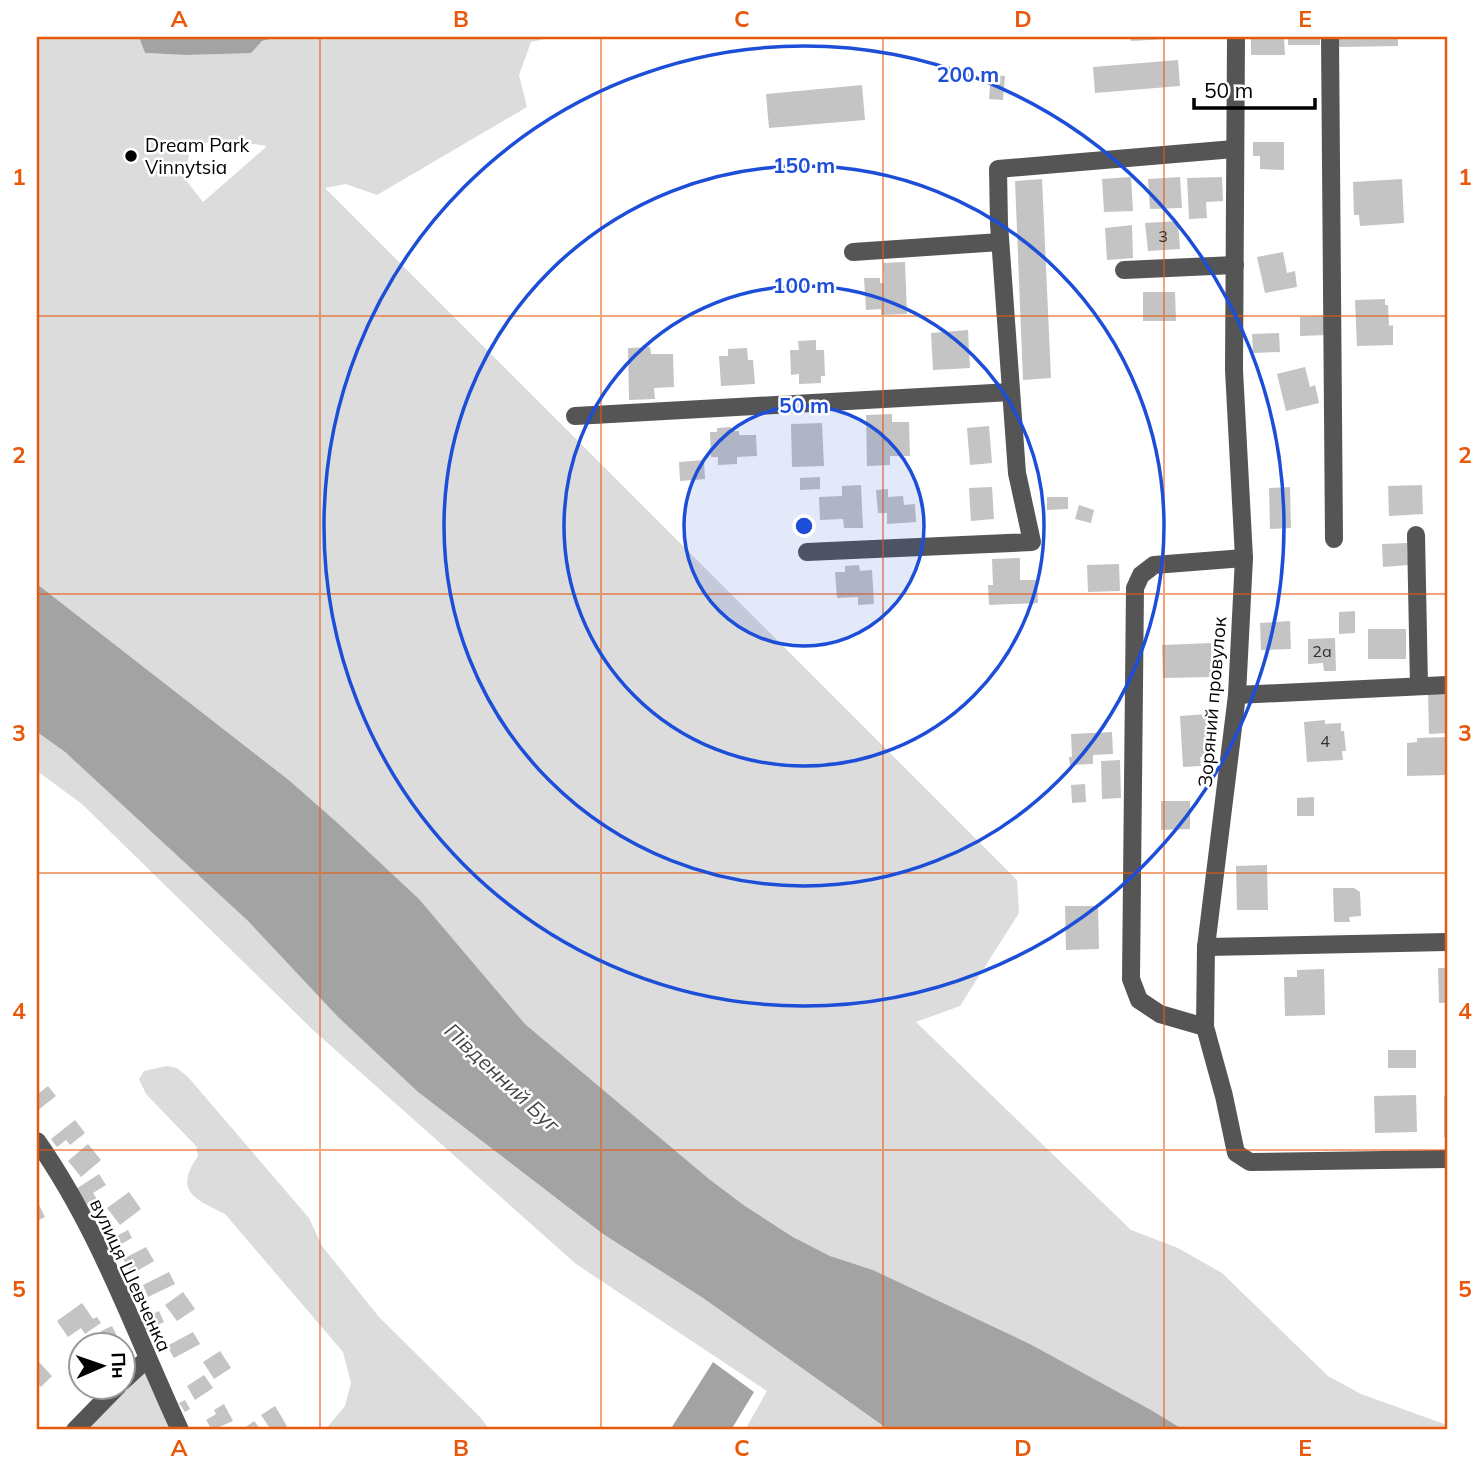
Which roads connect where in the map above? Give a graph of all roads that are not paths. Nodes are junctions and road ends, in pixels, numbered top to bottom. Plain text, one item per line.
1 (1236, 37) edge
2 (1330, 37) edge
3 (1234, 149) junction
4 (1000, 242) junction
5 (853, 252) dead end
6 (1235, 265) junction
7 (1124, 270) dead end
8 (1011, 392) junction
9 (575, 416) dead end
10 (1416, 535) dead end
11 (1334, 539) dead end
12 (807, 552) dead end
13 (1244, 558) junction
14 (1419, 685) junction
15 (1447, 685) edge
16 (1237, 695) junction
17 (1447, 942) edge
18 (1206, 947) junction
19 (1205, 1027) junction
20 (37, 1141) edge
21 (1447, 1159) edge
22 (147, 1359) junction
23 (136, 1369) edge
24 (105, 1400) edge
25 (75, 1430) edge
26 (180, 1430) edge

1 - 3 street, Зоряний провулок
2 - 11 street
3 - 4 street
3 - 6 street, Зоряний провулок
4 - 5 street
4 - 8 street
6 - 7 street
6 - 13 street, Зоряний провулок
8 - 9 street
8 - 12 street
10 - 14 street
13 - 16 street, Зоряний провулок
13 - 19 street
14 - 15 street
14 - 16 street
16 - 18 street, Зоряний провулок
17 - 18 street
18 - 19 street, Зоряний провулок
19 - 21 street, Зоряний провулок
20 - 22 street, вулиця Шевченка
22 - 23 street
22 - 26 street, вулиця Шевченка
24 - 25 street

